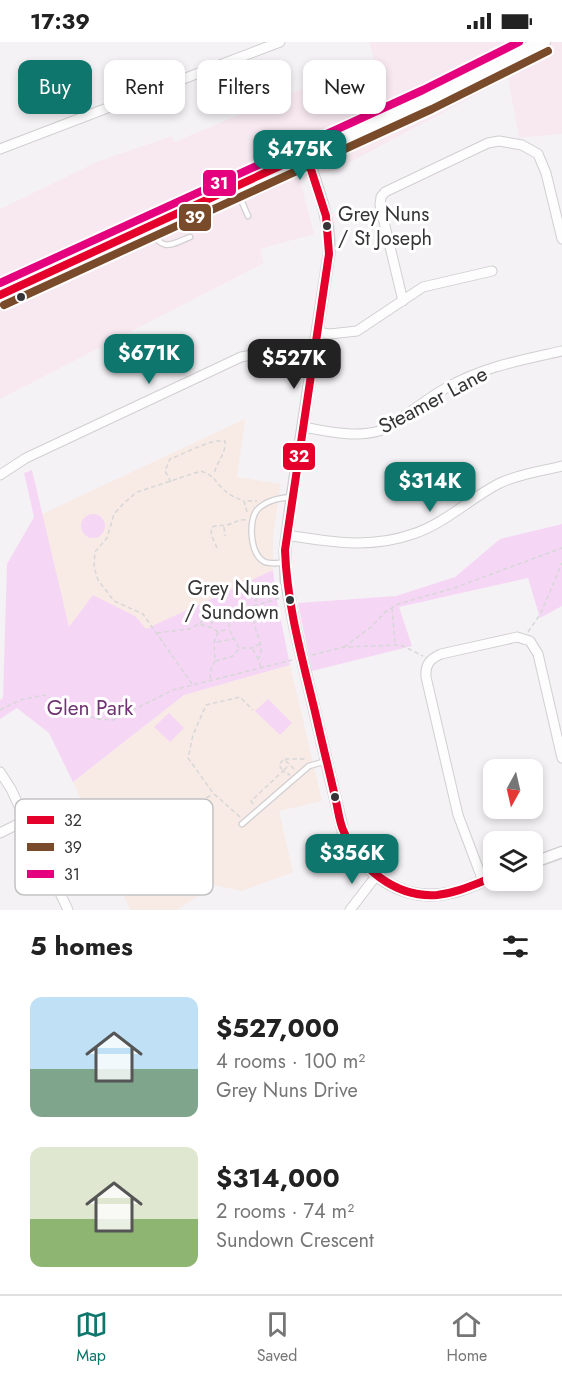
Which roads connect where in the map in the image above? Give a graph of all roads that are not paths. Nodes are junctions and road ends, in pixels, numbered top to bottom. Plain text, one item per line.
1 (280, 42) edge
2 (543, 42) edge
3 (520, 47) edge
4 (0, 149) edge
5 (306, 154) junction
6 (235, 186) junction
7 (248, 216) dead end
8 (148, 228) junction
9 (190, 237) dead end
10 (562, 239) edge
11 (492, 271) dead end
12 (0, 295) edge
13 (403, 301) junction
14 (317, 332) junction
15 (562, 351) edge
16 (313, 359) junction
17 (302, 427) junction
18 (562, 466) edge
19 (0, 475) edge
20 (292, 497) junction
21 (286, 535) junction
22 (285, 563) junction
23 (562, 758) edge
24 (326, 761) junction
25 (0, 772) edge
26 (16, 799) edge
27 (243, 823) road end
28 (15, 826) edge
29 (0, 833) edge
30 (562, 852) edge
31 (543, 859) edge
32 (483, 868) edge
33 (375, 876) junction
34 (483, 881) edge
35 (61, 895) edge
36 (68, 910) edge
37 (350, 910) edge

1 - 4 street
2 - 3 main road
3 - 5 main road
5 - 6 main road
5 - 14 street
6 - 7 lane
6 - 8 main road
8 - 9 lane
8 - 12 main road
10 - 13 street
11 - 13 street
13 - 14 street
14 - 16 street
15 - 17 street, Steamer Lane
16 - 17 street
16 - 19 street
17 - 20 street
18 - 21 street
20 - 21 street
20 - 22 lane
21 - 22 street
22 - 24 street
23 - 32 street
24 - 27 lane
24 - 33 street
25 - 26 street
28 - 29 street
30 - 31 street
33 - 34 street
33 - 37 street
35 - 36 street

